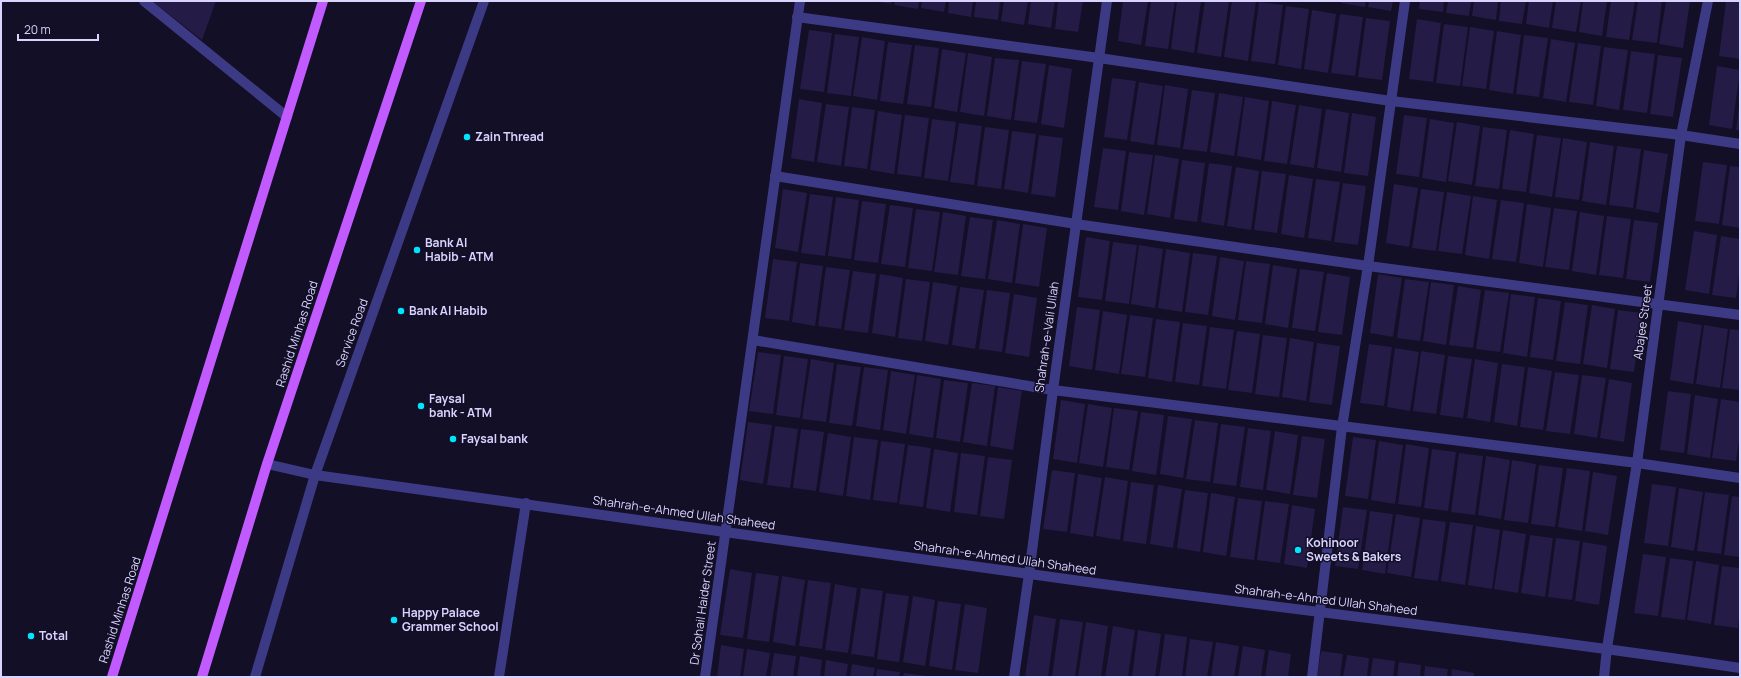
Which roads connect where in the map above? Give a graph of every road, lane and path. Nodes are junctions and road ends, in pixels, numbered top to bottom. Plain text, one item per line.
1 (144, 1) edge
2 (323, 1) edge
3 (420, 1) edge
4 (484, 1) edge
5 (800, 1) edge
6 (1107, 1) edge
7 (1405, 1) edge
8 (1708, 1) edge
9 (797, 17) junction
10 (1099, 58) junction
11 (1391, 100) junction
12 (287, 117) junction
13 (1682, 135) junction
14 (1740, 144) edge
15 (775, 176) junction
16 (1076, 224) junction
17 (1368, 266) junction
18 (1658, 304) junction
19 (1740, 315) edge
20 (753, 340) junction
21 (1053, 390) junction
22 (1342, 427) junction
23 (1637, 463) junction
24 (268, 464) junction
25 (315, 474) junction
26 (1740, 478) edge
27 (526, 503) junction
28 (726, 532) junction
29 (1029, 574) junction
30 (1320, 613) junction
31 (1607, 648) junction
32 (1740, 668) edge
33 (112, 677) edge
34 (202, 677) edge
35 (255, 677) edge
36 (499, 677) edge
37 (705, 677) edge
38 (1014, 677) edge
39 (1312, 677) edge
40 (1604, 677) edge

1 - 12 street
2 - 12 main road, Rashid Minhas Road
3 - 24 main road, Rashid Minhas Road
4 - 25 street, Service Road
5 - 9 street, Dr Sohail Haider Street
6 - 10 street, Shahrah-e-Vali Ullah
7 - 11 street
8 - 13 street, Abajee Street
9 - 10 street
9 - 15 street, Dr Sohail Haider Street
10 - 11 street
10 - 16 street, Shahrah-e-Vali Ullah
11 - 13 street
11 - 17 street
12 - 33 main road, Rashid Minhas Road
13 - 14 street
13 - 18 street, Abajee Street
15 - 16 street
15 - 20 street, Dr Sohail Haider Street
16 - 17 street
16 - 21 street, Shahrah-e-Vali Ullah
17 - 18 street
17 - 22 street
18 - 19 street
18 - 23 street, Abajee Street
20 - 21 street
20 - 28 street, Dr Sohail Haider Street
21 - 22 street
21 - 29 street, Shahrah-e-Vali Ullah
22 - 23 street
22 - 30 street
23 - 26 street
23 - 31 street, Abajee Street
24 - 25 street, Shahrah-e-Ahmed Ullah Shaheed
24 - 34 main road, Rashid Minhas Road
25 - 27 street, Shahrah-e-Ahmed Ullah Shaheed
25 - 35 street, Service Road
27 - 28 street, Shahrah-e-Ahmed Ullah Shaheed
27 - 36 street
28 - 29 street, Shahrah-e-Ahmed Ullah Shaheed
28 - 37 street, Dr Sohail Haider Street
29 - 30 street, Shahrah-e-Ahmed Ullah Shaheed
29 - 38 street, Shahrah-e-Vali Ullah
30 - 31 street, Shahrah-e-Ahmed Ullah Shaheed
30 - 39 street
31 - 32 street, Shahrah-e-Ahmed Ullah Shaheed
31 - 40 street, Abajee Street

